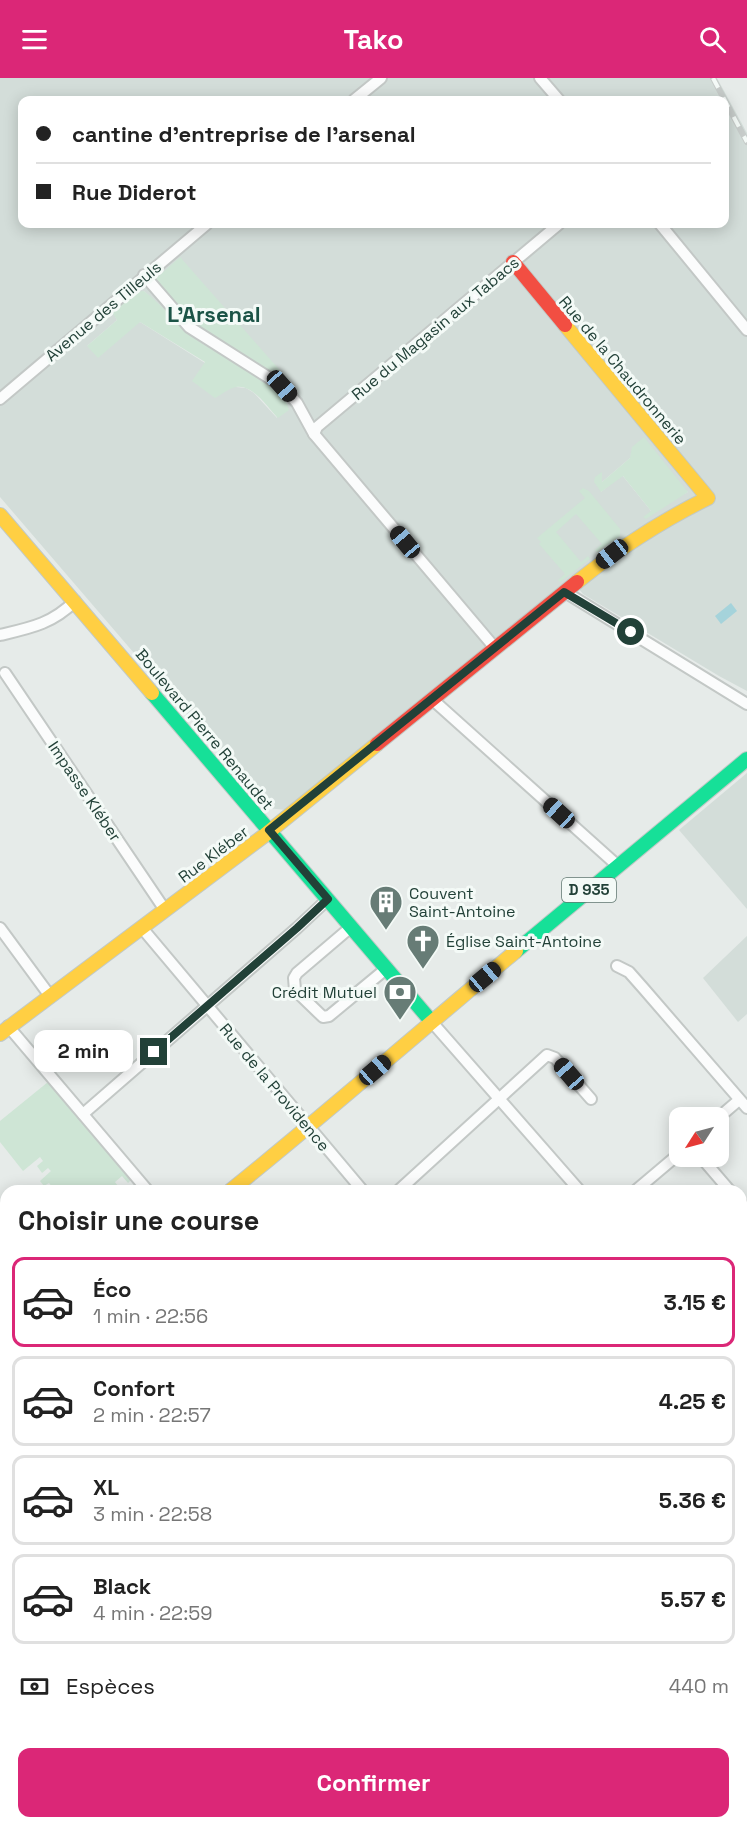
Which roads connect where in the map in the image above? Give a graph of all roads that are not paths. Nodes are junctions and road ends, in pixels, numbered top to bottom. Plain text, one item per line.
1 (381, 78) edge
2 (540, 78) edge
3 (359, 96) edge
4 (556, 96) edge
5 (202, 228) edge
6 (554, 228) edge
7 (663, 228) edge
8 (513, 262) junction
9 (144, 275) junction
10 (747, 330) edge
11 (0, 399) edge
12 (314, 434) junction
13 (708, 498) joint
14 (0, 515) edge
15 (564, 592) junction
16 (75, 601) junction
17 (0, 635) edge
18 (495, 648) junction
19 (5, 673) dead end
20 (433, 700) junction
21 (747, 704) edge
22 (747, 759) edge
23 (269, 830) junction
24 (618, 866) junction
25 (328, 899) junction
26 (165, 910) junction
27 (351, 927) junction
28 (0, 928) edge
29 (141, 928) junction
30 (617, 966) dead end
31 (387, 968) junction
32 (50, 996) junction
33 (207, 1006) junction
34 (432, 1021) junction
35 (4, 1030) edge
36 (498, 1097) junction
37 (591, 1100) dead end
38 (743, 1104) edge
39 (729, 1112) edge
40 (82, 1114) junction
41 (310, 1127) junction
42 (669, 1162) edge
43 (709, 1167) edge
44 (143, 1185) edge
45 (238, 1185) edge
46 (358, 1185) edge
47 (404, 1185) edge
48 (575, 1185) edge
49 (642, 1185) edge
50 (725, 1185) edge

1 - 3 street
2 - 4 street
5 - 9 street, Avenue des Tilleuls
6 - 8 street, Rue du Magasin aux Tabacs
7 - 10 street
8 - 12 street, Rue du Magasin aux Tabacs
8 - 13 street, Rue de la Chaudronnerie
9 - 11 street, Avenue des Tilleuls
9 - 12 street
12 - 18 street
13 - 15 street, Rue Kléber
14 - 16 street, Boulevard Pierre Renaudet
15 - 18 street, Rue Kléber
15 - 21 street
16 - 17 street
16 - 23 street, Boulevard Pierre Renaudet
18 - 20 street, Rue Kléber
19 - 26 street, Impasse Kléber
20 - 23 street, Rue Kléber
20 - 24 street
22 - 24 street, D 935
23 - 25 street, Boulevard Pierre Renaudet
23 - 26 street, Rue Kléber
24 - 34 street, D 935
25 - 27 street, Boulevard Pierre Renaudet
25 - 33 street
26 - 29 street, Rue Kléber
27 - 31 street, Boulevard Pierre Renaudet
27 - 31 street
28 - 32 street
29 - 32 street, Rue Kléber
29 - 33 street, Rue de la Providence
30 - 38 street
31 - 34 street, Boulevard Pierre Renaudet
32 - 35 street, Rue Kléber
33 - 40 street
33 - 41 street, Rue de la Providence
34 - 36 street
34 - 41 street, D 935
35 - 40 street
36 - 37 street
36 - 47 street
36 - 48 street
38 - 39 street
40 - 44 street
41 - 45 street, D 935
41 - 46 street, Rue de la Providence
42 - 49 street
43 - 50 street

